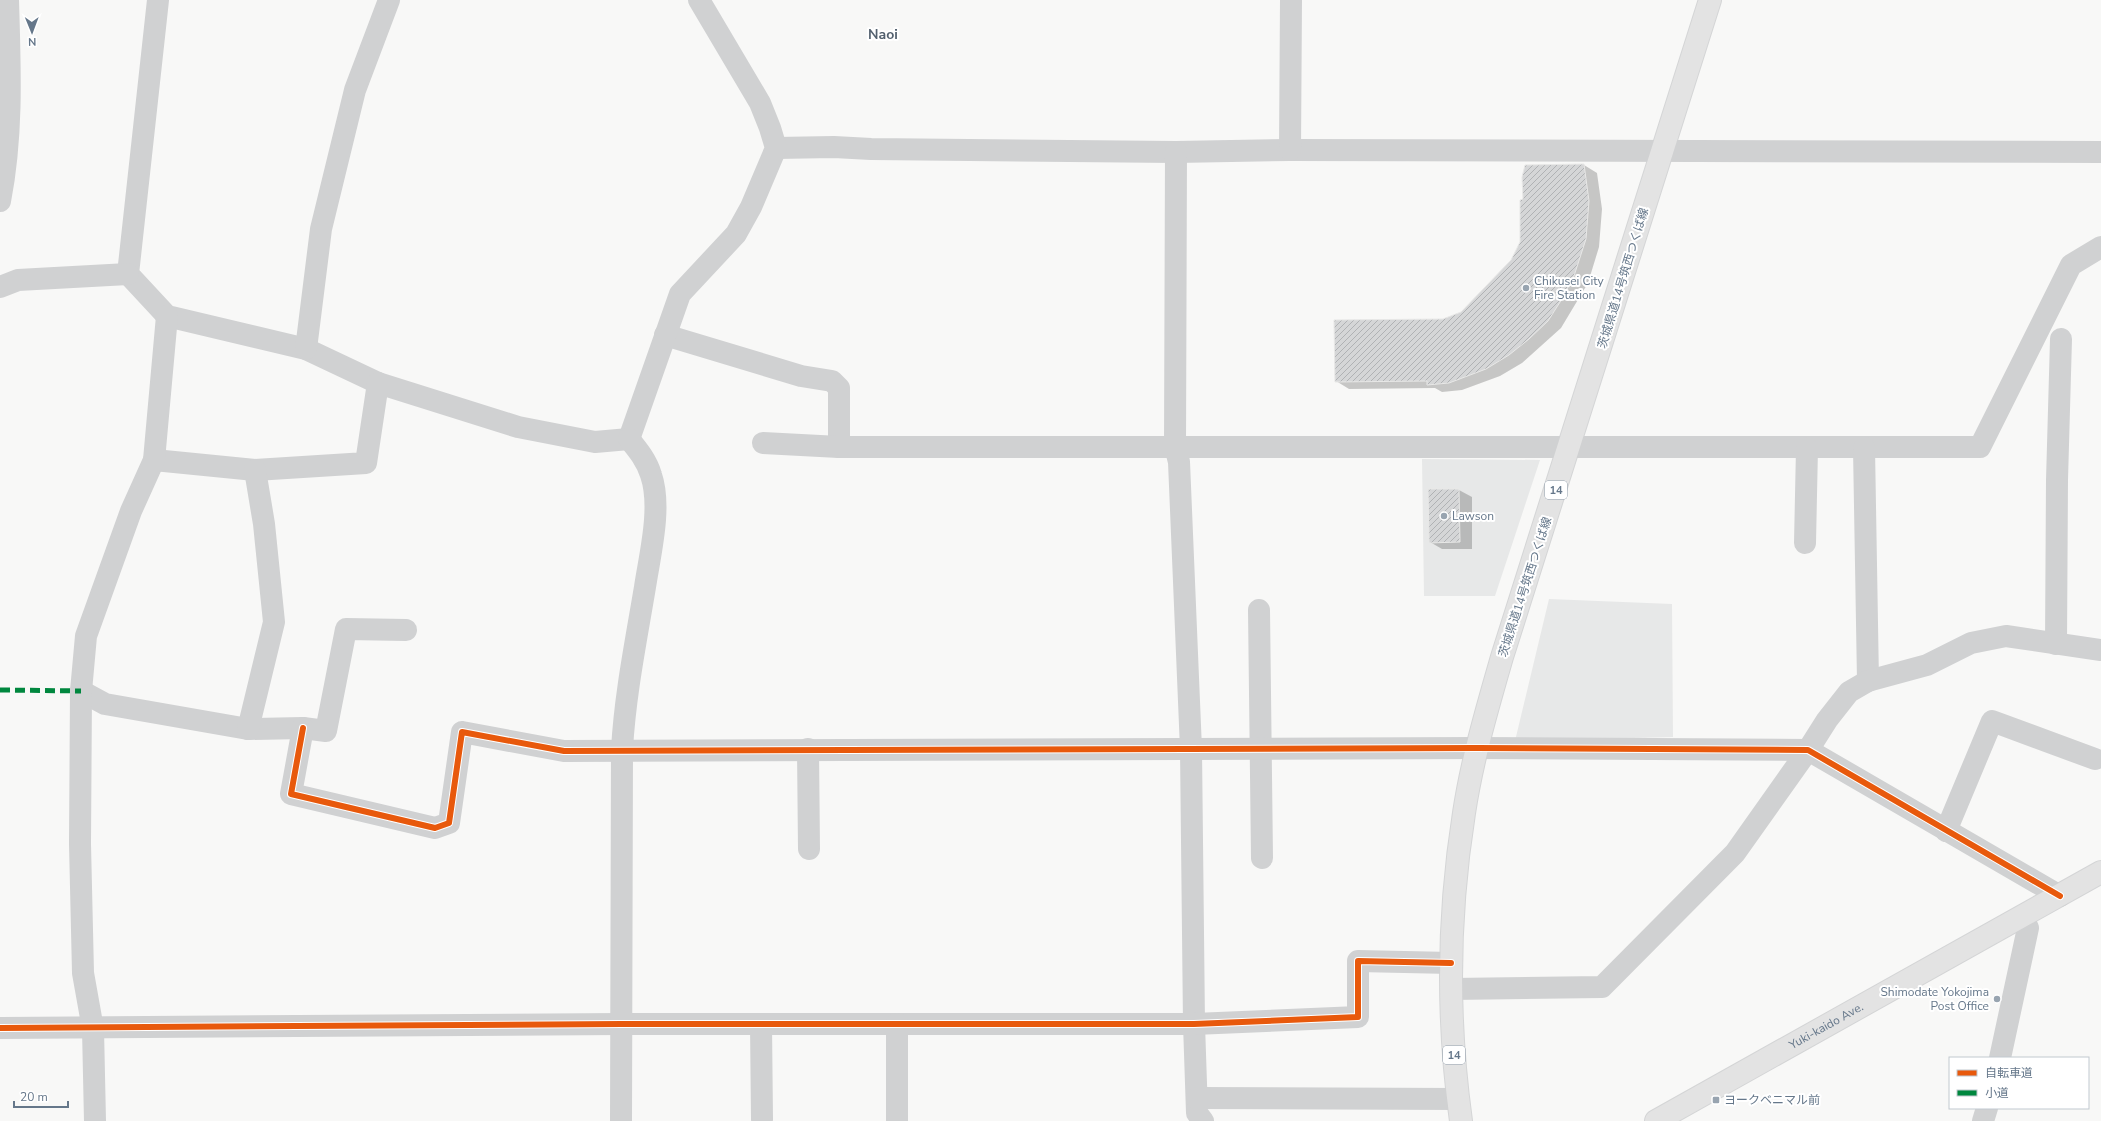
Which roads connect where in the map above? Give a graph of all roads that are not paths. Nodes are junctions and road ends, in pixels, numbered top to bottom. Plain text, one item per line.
1 (8, 0) edge
2 (158, 0) edge
3 (389, 0) edge
4 (699, 0) edge
5 (1290, 0) edge
6 (1710, 0) edge
7 (776, 148) junction
8 (1290, 150) junction
9 (1662, 151) junction
10 (1176, 152) junction
11 (2101, 152) edge
12 (0, 201) edge
13 (2101, 247) edge
14 (128, 274) junction
15 (0, 287) edge
16 (167, 316) junction
17 (665, 335) junction
18 (2061, 339) dead end
19 (306, 349) junction
20 (378, 382) junction
21 (629, 439) junction
22 (763, 443) dead end
23 (1175, 446) junction
24 (839, 447) junction
25 (1570, 448) junction
26 (1807, 448) junction
27 (1864, 448) junction
28 (154, 460) junction
29 (255, 470) junction
30 (1805, 543) dead end
31 (1259, 610) dead end
32 (406, 630) dead end
33 (2056, 644) junction
34 (2101, 650) edge
35 (1868, 681) junction
36 (81, 691) junction
37 (303, 728) junction
38 (248, 729) junction
39 (1261, 748) junction
40 (1477, 748) junction
41 (808, 749) junction
42 (1191, 749) junction
43 (622, 750) junction
44 (1808, 750) junction
45 (2095, 759) dead end
46 (1946, 831) junction
47 (809, 850) dead end
48 (1262, 858) dead end
49 (2101, 872) edge
50 (2060, 896) junction
51 (2023, 917) junction
52 (1451, 963) junction
53 (1452, 989) junction
54 (622, 1024) junction
55 (761, 1024) junction
56 (897, 1024) junction
57 (1194, 1024) junction
58 (0, 1028) edge
59 (93, 1029) junction
60 (2000, 1057) edge
61 (1197, 1098) junction
62 (1458, 1098) junction
63 (1987, 1109) edge
64 (762, 1118) dead end
65 (95, 1121) edge
66 (621, 1121) edge
67 (897, 1121) edge
68 (1203, 1121) edge
69 (1461, 1121) edge
70 (1656, 1121) edge
71 (1983, 1121) edge

1 - 12 street
2 - 14 street
3 - 19 street
4 - 7 street
5 - 8 street
6 - 9 main road, 茨城県道14号筑西つくば線 / 14
7 - 10 street
7 - 17 street
8 - 9 street
8 - 10 street
9 - 11 street
9 - 25 main road, 茨城県道14号筑西つくば線 / 14
10 - 23 street
13 - 27 street
14 - 15 street
14 - 16 street
16 - 19 street
16 - 28 street
17 - 21 street
17 - 24 street
18 - 33 street
19 - 20 street
20 - 21 street
20 - 29 street
21 - 43 street
22 - 24 street
23 - 24 street
23 - 25 street
23 - 42 street
25 - 26 street
25 - 40 main road, 茨城県道14号筑西つくば線 / 14
26 - 27 street
26 - 30 street
27 - 35 street
28 - 29 street
28 - 36 street
29 - 38 street
31 - 39 street
32 - 37 street
33 - 34 street
33 - 35 street
35 - 44 street
36 - 38 street
36 - 59 street
37 - 38 street
37 - 43 street
39 - 40 street
39 - 42 street
39 - 48 street
40 - 44 street
40 - 52 main road, 茨城県道14号筑西つくば線 / 14
41 - 42 street
41 - 43 street
41 - 47 street
42 - 57 street
43 - 54 street
44 - 46 street
44 - 53 street
45 - 46 street
46 - 50 street
49 - 50 main road, Yuki-kaido Ave.
50 - 51 main road, Yuki-kaido Ave.
51 - 60 street
51 - 70 main road, Yuki-kaido Ave.
52 - 53 main road, 茨城県道14号筑西つくば線 / 14
52 - 57 street
53 - 62 main road, 茨城県道14号筑西つくば線 / 14
54 - 55 street
54 - 59 street
54 - 66 street
55 - 56 street
55 - 64 street
56 - 57 street
56 - 67 street
57 - 61 street
58 - 59 street
59 - 65 street
61 - 62 street
61 - 68 street
62 - 69 main road, 茨城県道14号筑西つくば線 / 14
63 - 71 street

